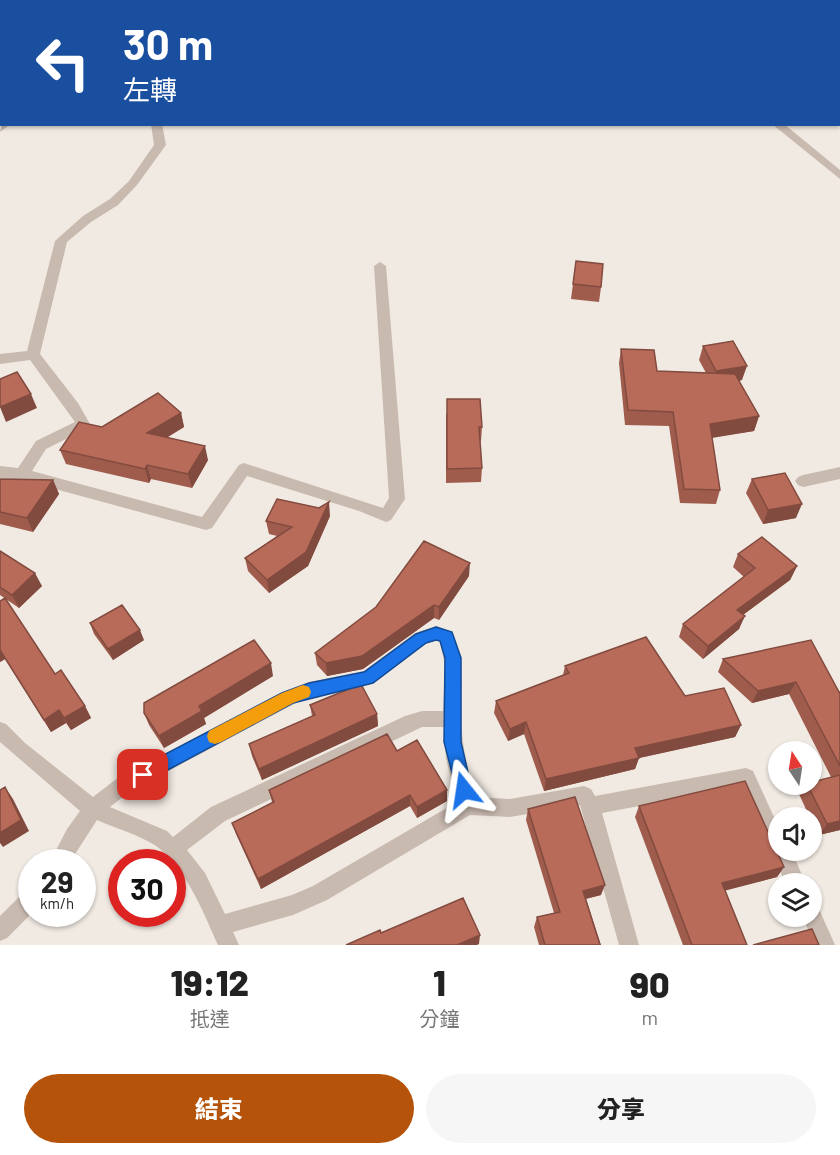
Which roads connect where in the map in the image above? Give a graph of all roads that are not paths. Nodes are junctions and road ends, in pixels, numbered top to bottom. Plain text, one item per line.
1 (156, 126) edge
2 (779, 126) edge
3 (840, 176) edge
4 (380, 266) dead end
5 (33, 355) junction
6 (0, 359) edge
7 (0, 472) edge
8 (840, 473) edge
9 (22, 474) junction
10 (804, 481) dead end
11 (452, 719) junction
12 (0, 730) edge
13 (468, 806) junction
14 (591, 806) junction
15 (93, 809) junction
16 (768, 824) edge
17 (67, 849) edge
18 (173, 849) joint
19 (186, 865) edge
20 (18, 912) edge
21 (220, 925) junction
22 (817, 927) edge
23 (0, 931) edge
24 (229, 945) edge
25 (629, 945) edge
26 (825, 945) edge

1 - 5 street
2 - 3 street
4 - 9 street
5 - 6 street
5 - 9 street
7 - 9 street
8 - 10 street
11 - 13 street
11 - 15 street
11 - 18 street
12 - 15 street
13 - 14 street
13 - 21 street
14 - 16 street
14 - 25 street
15 - 17 street
15 - 18 street
19 - 21 street
20 - 23 street
21 - 24 street
22 - 26 street

